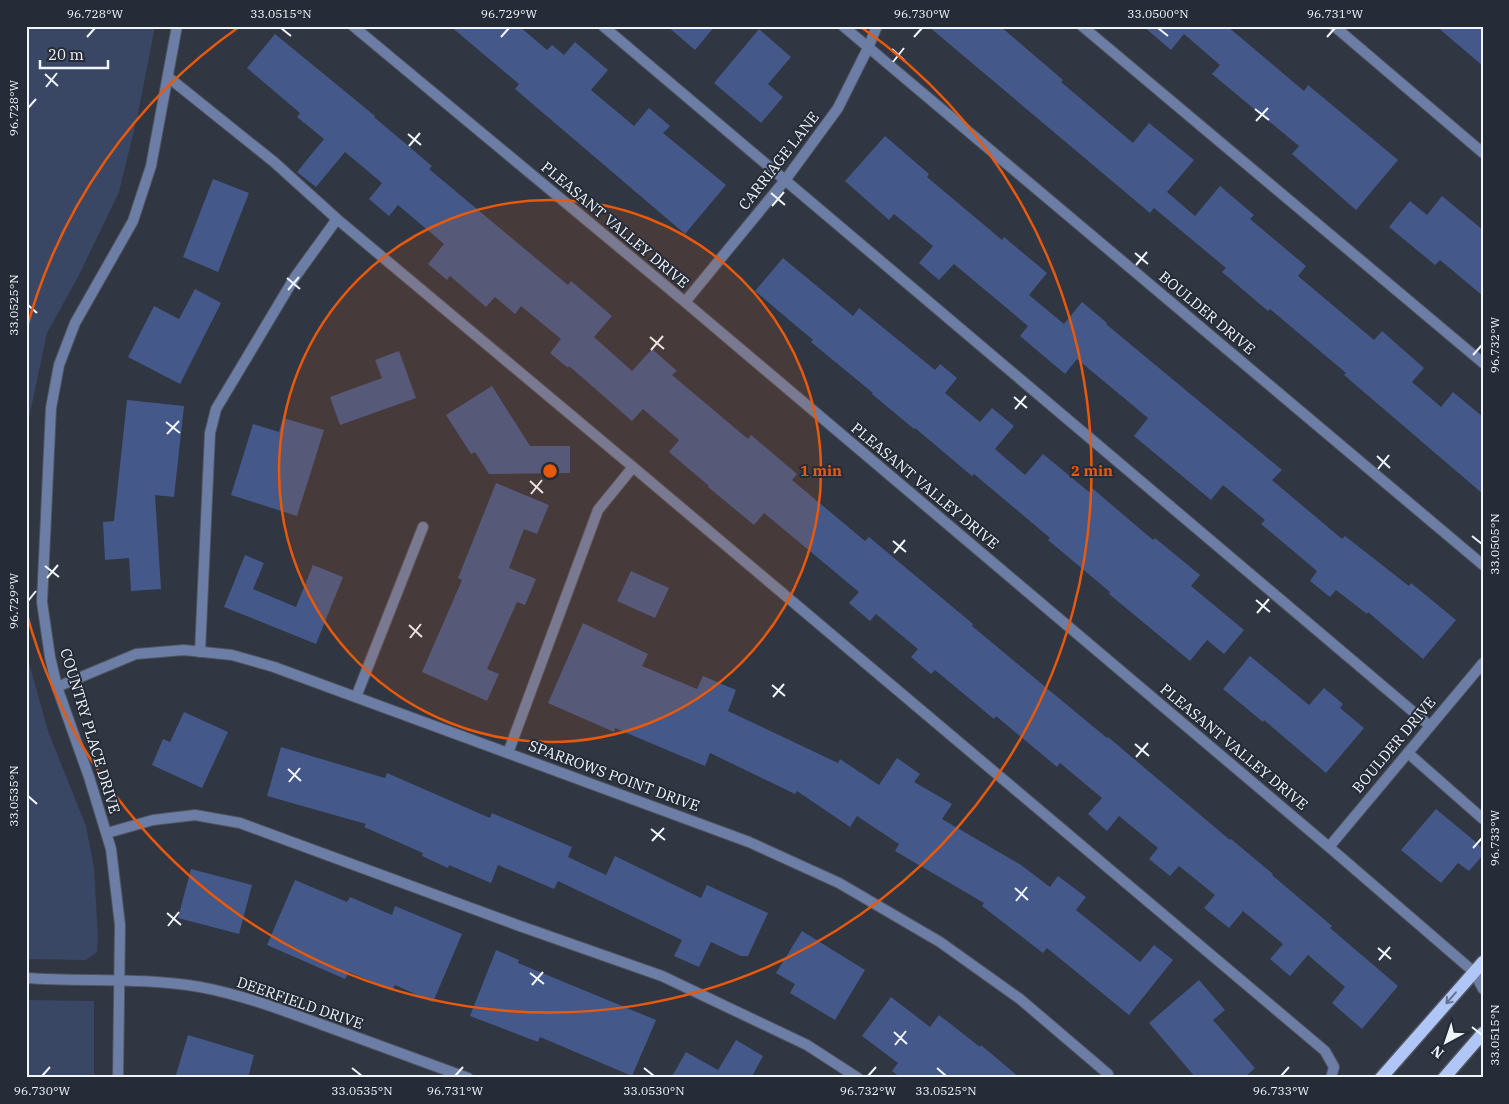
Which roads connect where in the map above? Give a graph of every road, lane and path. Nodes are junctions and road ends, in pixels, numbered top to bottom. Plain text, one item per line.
1 (177, 26) edge
2 (353, 26) edge
3 (603, 26) edge
4 (843, 26) edge
5 (877, 26) edge
6 (1082, 26) edge
7 (1334, 26) edge
8 (868, 48) junction
9 (168, 77) junction
10 (1483, 153) edge
11 (786, 180) junction
12 (336, 219) junction
13 (685, 302) junction
14 (1483, 363) edge
15 (633, 467) junction
16 (423, 527) dead end
17 (1483, 565) edge
18 (200, 652) junction
19 (1483, 663) edge
20 (58, 687) junction
21 (356, 697) junction
22 (1430, 726) junction
23 (508, 753) junction
24 (1408, 753) junction
25 (1483, 819) edge
26 (107, 833) junction
27 (1329, 847) junction
28 (1483, 962) edge
29 (1479, 973) edge
30 (26, 978) edge
31 (120, 979) junction
32 (1483, 989) edge
33 (1483, 1033) edge
34 (118, 1078) edge
35 (468, 1078) edge
36 (858, 1078) edge
37 (1108, 1078) edge
38 (1330, 1078) edge
39 (1381, 1078) edge
40 (1444, 1078) edge

1 - 9 street, COUNTRY PLACE DRIVE
2 - 13 street, PLEASANT VALLEY DRIVE
3 - 11 street
4 - 8 street, BOULDER DRIVE
5 - 8 street, CARRIAGE LANE
6 - 14 street
7 - 10 street
8 - 11 street, CARRIAGE LANE
8 - 17 street, BOULDER DRIVE
9 - 12 street
9 - 20 street, COUNTRY PLACE DRIVE
11 - 13 street, CARRIAGE LANE
11 - 22 street
12 - 15 street
12 - 18 street
13 - 27 street, PLEASANT VALLEY DRIVE
15 - 23 street
15 - 38 street
16 - 21 street
18 - 20 street, SPARROWS POINT DRIVE
18 - 21 street, SPARROWS POINT DRIVE
19 - 22 street, BOULDER DRIVE
20 - 26 street, COUNTRY PLACE DRIVE
21 - 23 street, SPARROWS POINT DRIVE
22 - 24 street, BOULDER DRIVE
23 - 37 street, SPARROWS POINT DRIVE
24 - 25 street
24 - 27 street, BOULDER DRIVE
26 - 31 street, COUNTRY PLACE DRIVE
26 - 36 street
27 - 29 street, PLEASANT VALLEY DRIVE
28 - 29 main road
29 - 32 street, PLEASANT VALLEY DRIVE
29 -> 39 main road
30 - 31 street, DEERFIELD DRIVE
31 - 34 street, COUNTRY PLACE DRIVE
31 - 35 street, DEERFIELD DRIVE
33 - 40 main road

